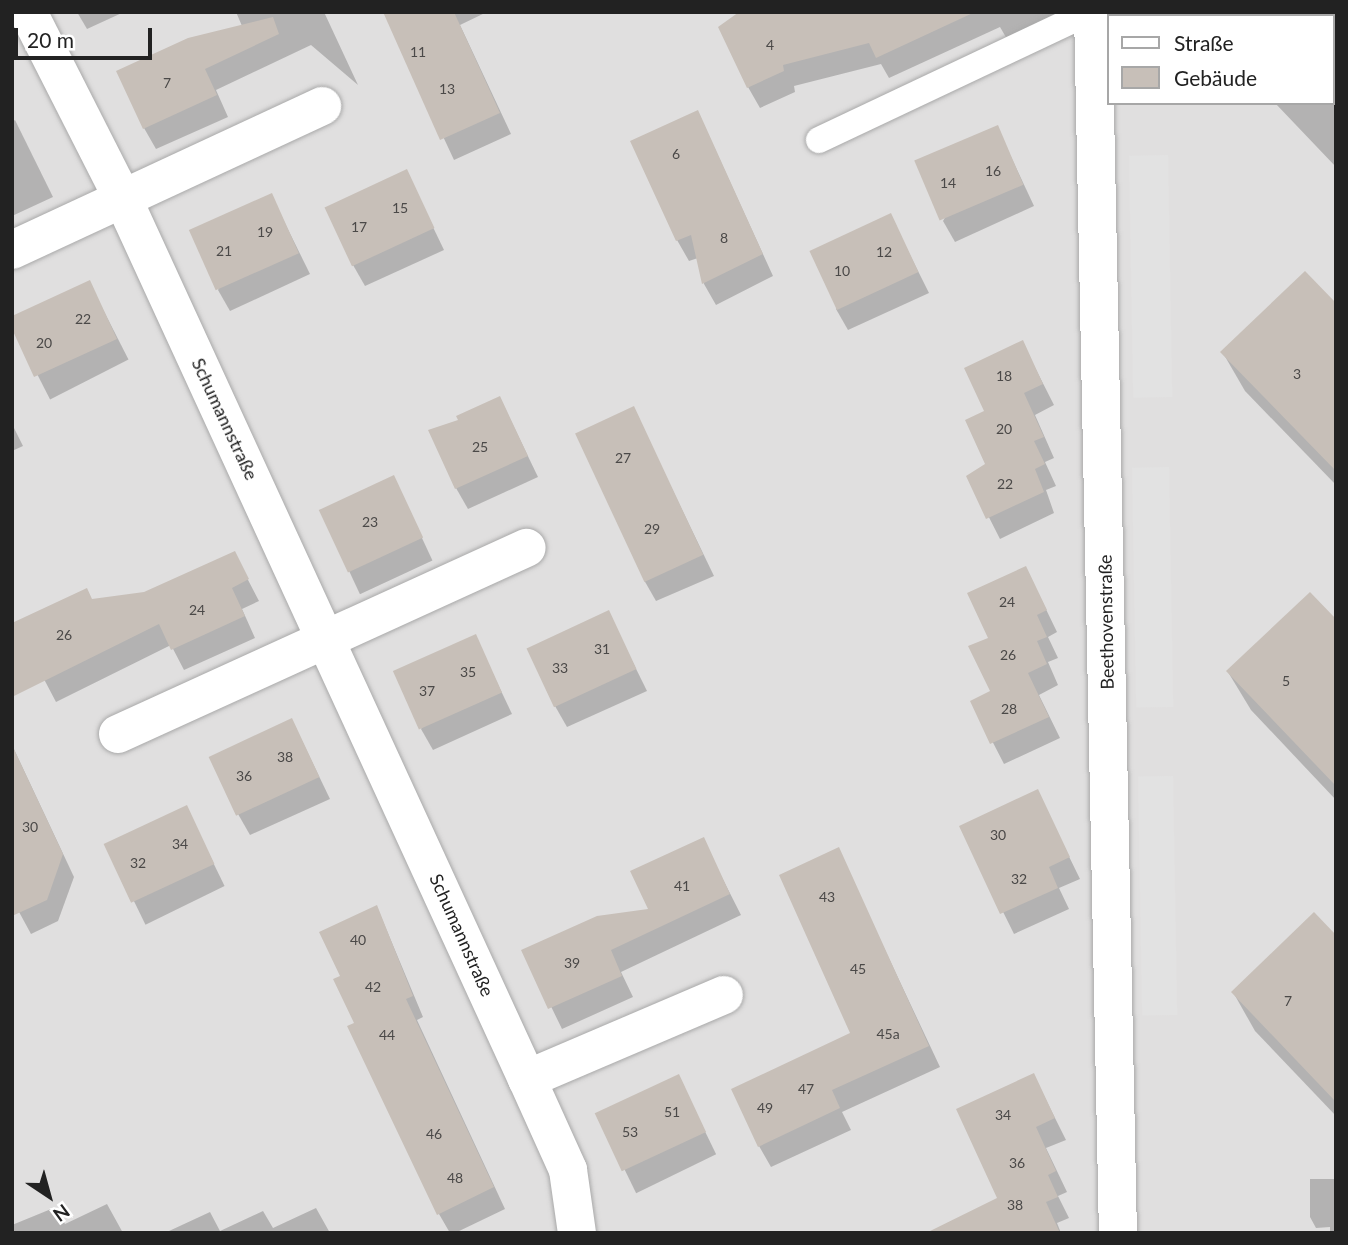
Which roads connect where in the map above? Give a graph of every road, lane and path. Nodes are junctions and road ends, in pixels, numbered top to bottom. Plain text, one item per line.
1 (29, 12) edge
2 (1092, 12) edge
3 (322, 106) dead end
4 (819, 140) dead end
5 (123, 199) junction
6 (12, 250) edge
7 (527, 548) dead end
8 (328, 639) junction
9 (118, 734) dead end
10 (724, 995) dead end
11 (527, 1079) junction
12 (577, 1233) edge
13 (1118, 1233) edge

1 - 5 street, Schumannstraße
2 - 4 lane
2 - 13 street, Beethovenstraße
3 - 5 street
5 - 6 street
5 - 8 street, Schumannstraße
7 - 8 street
8 - 9 street
8 - 11 street, Schumannstraße
10 - 11 street
11 - 12 street, Schumannstraße

